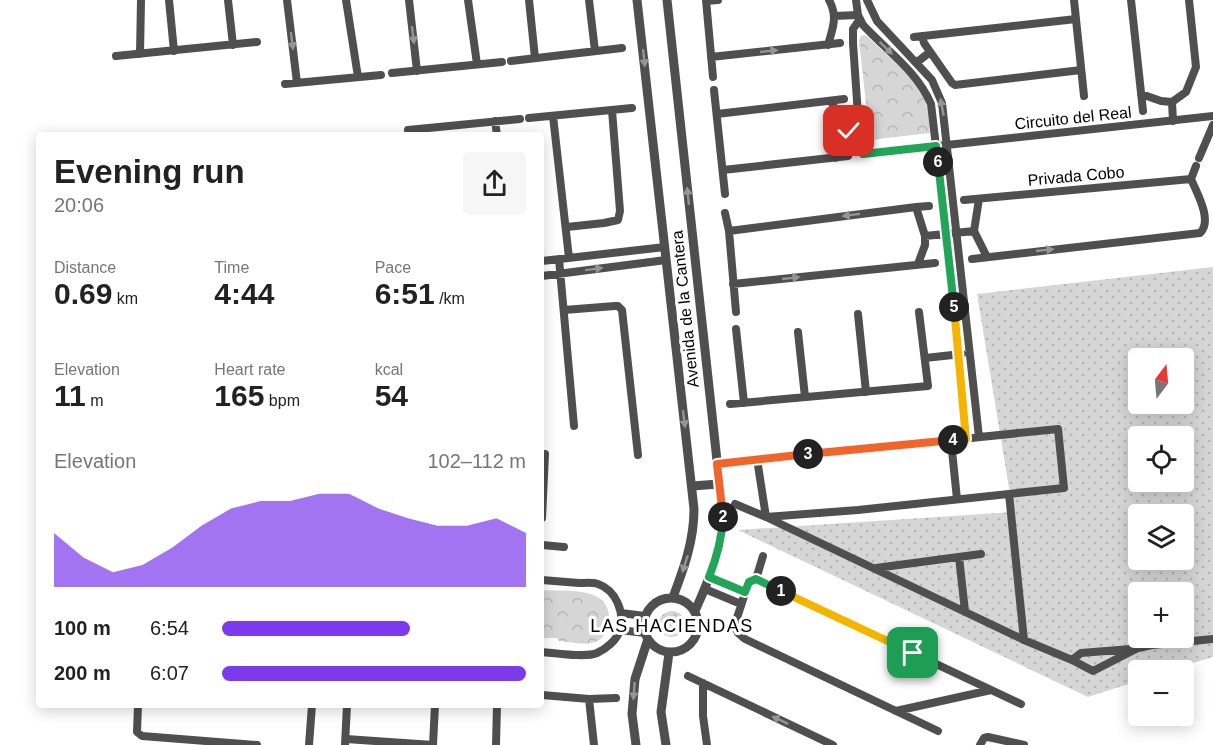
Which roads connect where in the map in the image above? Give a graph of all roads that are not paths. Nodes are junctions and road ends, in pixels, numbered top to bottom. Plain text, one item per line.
1 (141, 0) edge
2 (168, 0) edge
3 (228, 0) edge
4 (287, 0) edge
5 (346, 0) edge
6 (409, 0) edge
7 (468, 0) edge
8 (529, 0) edge
9 (589, 0) edge
10 (637, 0) edge
11 (667, 0) edge
12 (718, 0) edge
13 (829, 0) edge
14 (856, 0) edge
15 (867, 0) edge
16 (1074, 0) edge
17 (1131, 0) edge
18 (1189, 0) edge
19 (706, 1) edge
20 (834, 16) junction
21 (859, 17) junction
22 (1076, 19) junction
23 (257, 42) dead end
24 (840, 43) dead end
25 (233, 45) junction
26 (828, 45) junction
27 (622, 48) dead end
28 (174, 51) junction
29 (595, 51) junction
30 (930, 52) junction
31 (140, 54) junction
32 (116, 56) dead end
33 (711, 57) junction
34 (535, 58) junction
35 (916, 63) junction
36 (477, 64) junction
37 (417, 70) junction
38 (1081, 70) junction
39 (392, 73) dead end
40 (381, 75) dead end
41 (357, 77) junction
42 (712, 77) dead end
43 (297, 83) junction
44 (285, 84) dead end
45 (714, 90) dead end
46 (1141, 94) junction
47 (1084, 96) dead end
48 (844, 99) dead end
49 (831, 101) junction
50 (1172, 102) junction
51 (632, 108) dead end
52 (612, 110) junction
53 (1143, 111) dead end
54 (717, 114) junction
55 (553, 116) junction
56 (1213, 116) edge
57 (529, 118) dead end
58 (520, 119) dead end
59 (495, 121) junction
60 (1173, 121) junction
61 (1213, 125) edge
62 (408, 130) dead end
63 (860, 130) junction
64 (434, 131) edge
65 (496, 132) edge
66 (843, 132) junction
67 (948, 144) junction
68 (936, 146) junction
69 (848, 156) dead end
70 (836, 158) junction
71 (723, 170) junction
72 (1191, 179) junction
73 (725, 194) dead end
74 (979, 199) junction
75 (964, 200) dead end
76 (928, 206) dead end
77 (916, 207) junction
78 (724, 213) dead end
79 (567, 227) junction
80 (729, 231) junction
81 (974, 231) junction
82 (957, 233) junction
83 (947, 234) junction
84 (925, 236) junction
85 (665, 247) junction
86 (987, 257) junction
87 (569, 258) junction
88 (559, 259) junction
89 (972, 259) dead end
90 (666, 260) junction
91 (544, 261) edge
92 (935, 263) dead end
93 (918, 264) junction
94 (560, 273) junction
95 (544, 276) edge
96 (733, 284) junction
97 (963, 290) junction
98 (953, 292) junction
99 (564, 310) junction
100 (736, 312) dead end
101 (919, 312) dead end
102 (858, 314) dead end
103 (736, 329) dead end
104 (798, 332) dead end
105 (970, 353) junction
106 (958, 354) junction
107 (925, 358) junction
108 (866, 392) junction
109 (805, 397) junction
110 (744, 403) junction
111 (730, 404) dead end
112 (574, 426) dead end
113 (979, 437) junction
114 (966, 439) junction
115 (951, 441) junction
116 (545, 454) dead end
117 (638, 454) dead end
118 (756, 459) junction
119 (717, 464) junction
120 (544, 467) edge
121 (719, 484) junction
122 (692, 486) junction
123 (1009, 494) junction
124 (957, 500) junction
125 (735, 504) dead end
126 (766, 517) junction
127 (544, 545) edge
128 (564, 547) dead end
129 (981, 554) dead end
130 (763, 556) dead end
131 (959, 557) junction
132 (874, 569) junction
133 (709, 577) junction
134 (756, 579) junction
135 (544, 580) edge
136 (705, 589) junction
137 (745, 592) junction
138 (673, 597) junction
139 (741, 604) junction
140 (695, 611) junction
141 (965, 611) junction
142 (621, 613) junction
143 (645, 616) junction
144 (620, 630) junction
145 (646, 636) junction
146 (1213, 639) edge
147 (1024, 640) junction
148 (1194, 641) edge
149 (1138, 648) joint
150 (544, 652) edge
151 (669, 653) junction
152 (1072, 660) junction
153 (688, 676) dead end
154 (702, 683) junction
155 (991, 690) junction
156 (544, 694) edge
157 (616, 698) dead end
158 (589, 699) junction
159 (1021, 704) dead end
160 (138, 708) edge
161 (312, 708) edge
162 (347, 708) edge
163 (435, 708) edge
164 (497, 708) edge
165 (896, 711) junction
166 (939, 731) dead end
167 (345, 742) edge
168 (257, 745) edge
169 (309, 745) edge
170 (433, 745) edge
171 (496, 745) edge
172 (594, 745) edge
173 (636, 745) edge
174 (666, 745) edge
175 (707, 745) edge
176 (833, 745) edge
177 (980, 745) edge
178 (1023, 745) edge

1 - 31 street
2 - 28 street
3 - 25 street
4 -> 43 street
5 - 41 street
6 -> 37 street
7 - 36 street
8 - 34 street
9 - 29 street
10 -> 85 street, Avenida de la Cantera
119 -> 11 street, Avenida de la Cantera
12 - 19 street
13 - 20 street
14 - 21 street
15 - 35 street
16 - 22 street
17 - 46 street
18 - 50 street
19 - 33 street
20 - 21 street
20 - 26 street
21 - 63 street
21 -> 68 street
22 - 30 street
22 - 38 street
23 - 25 street
24 - 26 street
25 - 28 street
33 -> 26 street
27 - 29 street
28 - 31 street
29 - 34 street
30 - 35 street
30 - 38 street
31 - 32 street
33 - 42 street
34 - 36 street
67 -> 35 street
36 - 37 street
37 - 39 street
38 - 47 street
40 - 41 street
41 - 43 street
43 - 44 street
45 - 54 street
46 - 50 street
46 - 53 street
48 - 49 street
49 - 54 street
49 - 66 street
50 - 60 street
51 - 52 street
52 - 55 street
52 - 79 street
54 - 71 street
55 - 57 street
55 - 79 street
56 - 60 street, Circuito del Real
58 - 59 street
59 - 64 street
59 - 65 street
60 - 67 street, Circuito del Real
61 - 72 street
62 - 64 street
63 - 66 street
63 - 68 street, Circuito del Real
66 - 70 street
67 - 68 street, Circuito del Real
67 - 82 street
68 - 83 street
69 - 70 street
70 - 71 street
71 - 73 street
72 - 74 street, Privada Cobo
86 -> 72 street
74 - 75 street, Privada Cobo
74 - 81 street
76 - 77 street
77 -> 80 street
77 - 84 street
78 - 80 street
79 - 87 street
80 - 96 street
81 - 82 street
81 - 86 street
82 - 83 street
82 - 97 street
83 - 84 street
83 - 98 street
84 - 93 street
85 - 87 street
85 - 90 street, Avenida de la Cantera
86 - 89 street
87 - 88 street
88 - 91 street
88 - 94 street
94 -> 90 street
90 -> 122 street, Avenida de la Cantera
92 - 93 street
96 -> 93 street
94 - 95 street
94 - 99 street
96 - 100 street
97 - 98 street
97 - 105 street
98 - 106 street
99 - 112 street
99 - 117 street
101 - 107 street
102 - 108 street
103 - 110 street
104 - 109 street
105 - 106 street
105 - 113 street
106 - 107 street
106 - 114 street
107 - 108 street
108 - 109 street
109 - 110 street
110 - 111 street
113 - 114 street
113 - 123 street
114 - 115 street
115 - 118 street
115 - 124 street
116 - 120 street
118 - 119 street
118 - 126 street
119 - 121 street, Avenida de la Cantera
121 - 122 street
121 - 133 street, Avenida de la Cantera
122 -> 138 street, Avenida de la Cantera
123 - 124 street
123 - 147 street
124 - 126 street
125 - 126 street
126 - 132 street
127 - 128 street
129 - 131 street
130 - 134 street
131 - 132 street
131 - 141 street
132 - 141 street
133 - 136 street, Avenida de la Cantera
133 - 137 street
134 - 137 street
134 - 155 street
135 - 142 street
136 - 139 street
136 - 140 street, Avenida de la Cantera
137 - 139 street
138 - 140 street
138 - 143 street
139 - 165 street
140 - 151 street
141 - 147 street
142 - 143 street
142 - 144 street
143 - 145 street
144 - 145 street
144 - 150 street
145 - 151 street
145 -> 173 street
146 - 148 street
147 - 152 street
149 - 152 street
149 - 152 street
151 - 174 street
153 - 154 street
154 - 175 street
176 -> 154 street
155 - 159 street
155 - 165 street
156 - 158 street
157 - 158 street
158 - 172 street
160 - 168 street
161 - 169 street
162 - 167 street
163 - 170 street
164 - 171 street
165 - 166 street
167 - 170 street
177 - 178 street

